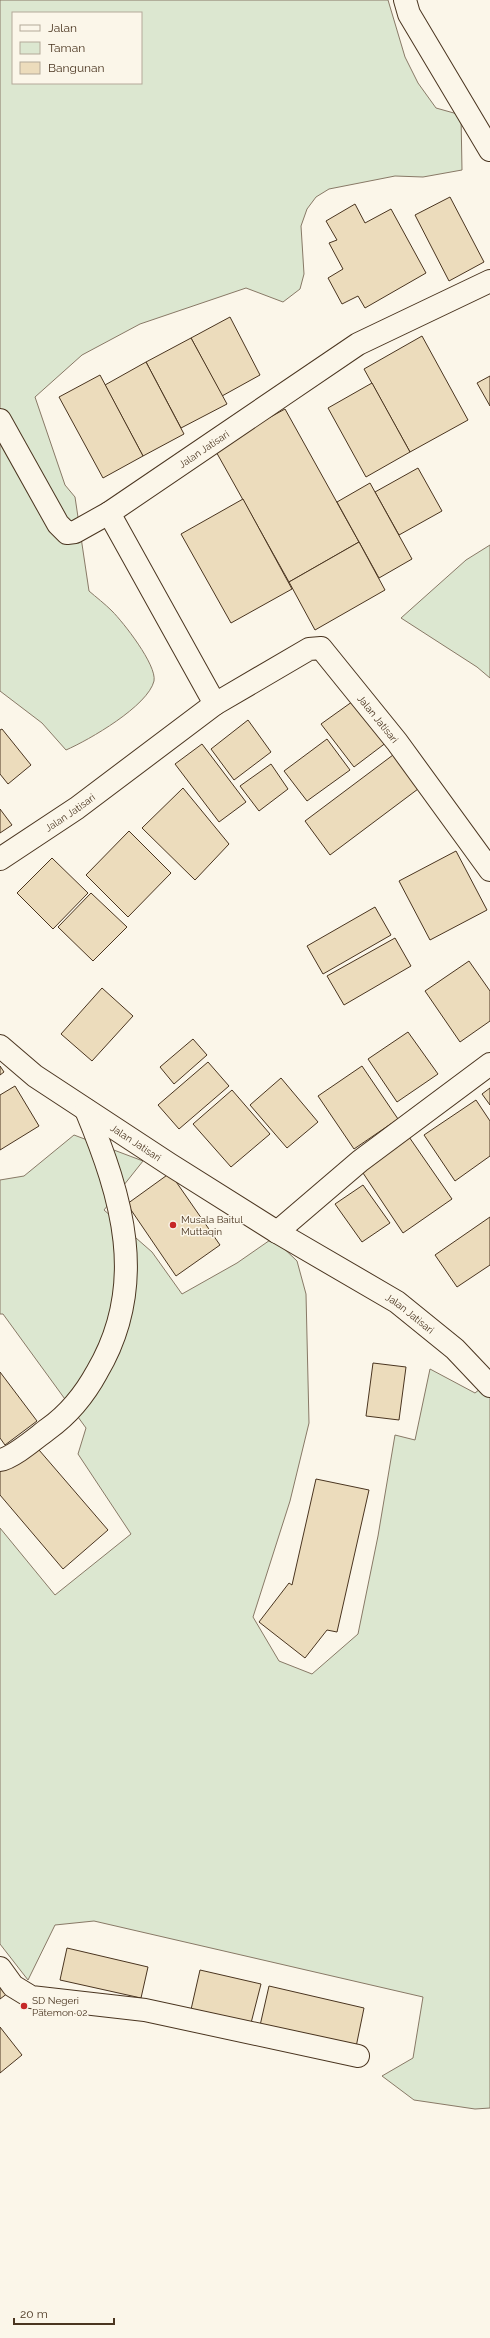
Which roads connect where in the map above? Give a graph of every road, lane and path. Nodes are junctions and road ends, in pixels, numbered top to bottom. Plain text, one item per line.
1 (405, 0) edge
2 (490, 150) edge
3 (490, 281) edge
4 (0, 420) edge
5 (109, 513) junction
6 (215, 704) junction
7 (0, 859) edge
8 (490, 870) edge
9 (0, 1046) edge
10 (490, 1064) edge
11 (86, 1110) junction
12 (277, 1232) junction
13 (490, 1386) edge
14 (0, 1460) edge
15 (0, 1968) edge
16 (358, 2056) dead end

1 - 2 street
3 - 5 street, Jalan Jatisari
4 - 5 street, Jalan Jatisari
5 - 6 street
6 - 7 street, Jalan Jatisari
6 - 8 street, Jalan Jatisari
9 - 11 street, Jalan Jatisari
10 - 12 street
11 - 12 street, Jalan Jatisari
11 - 14 street
12 - 13 street, Jalan Jatisari
15 - 16 street

